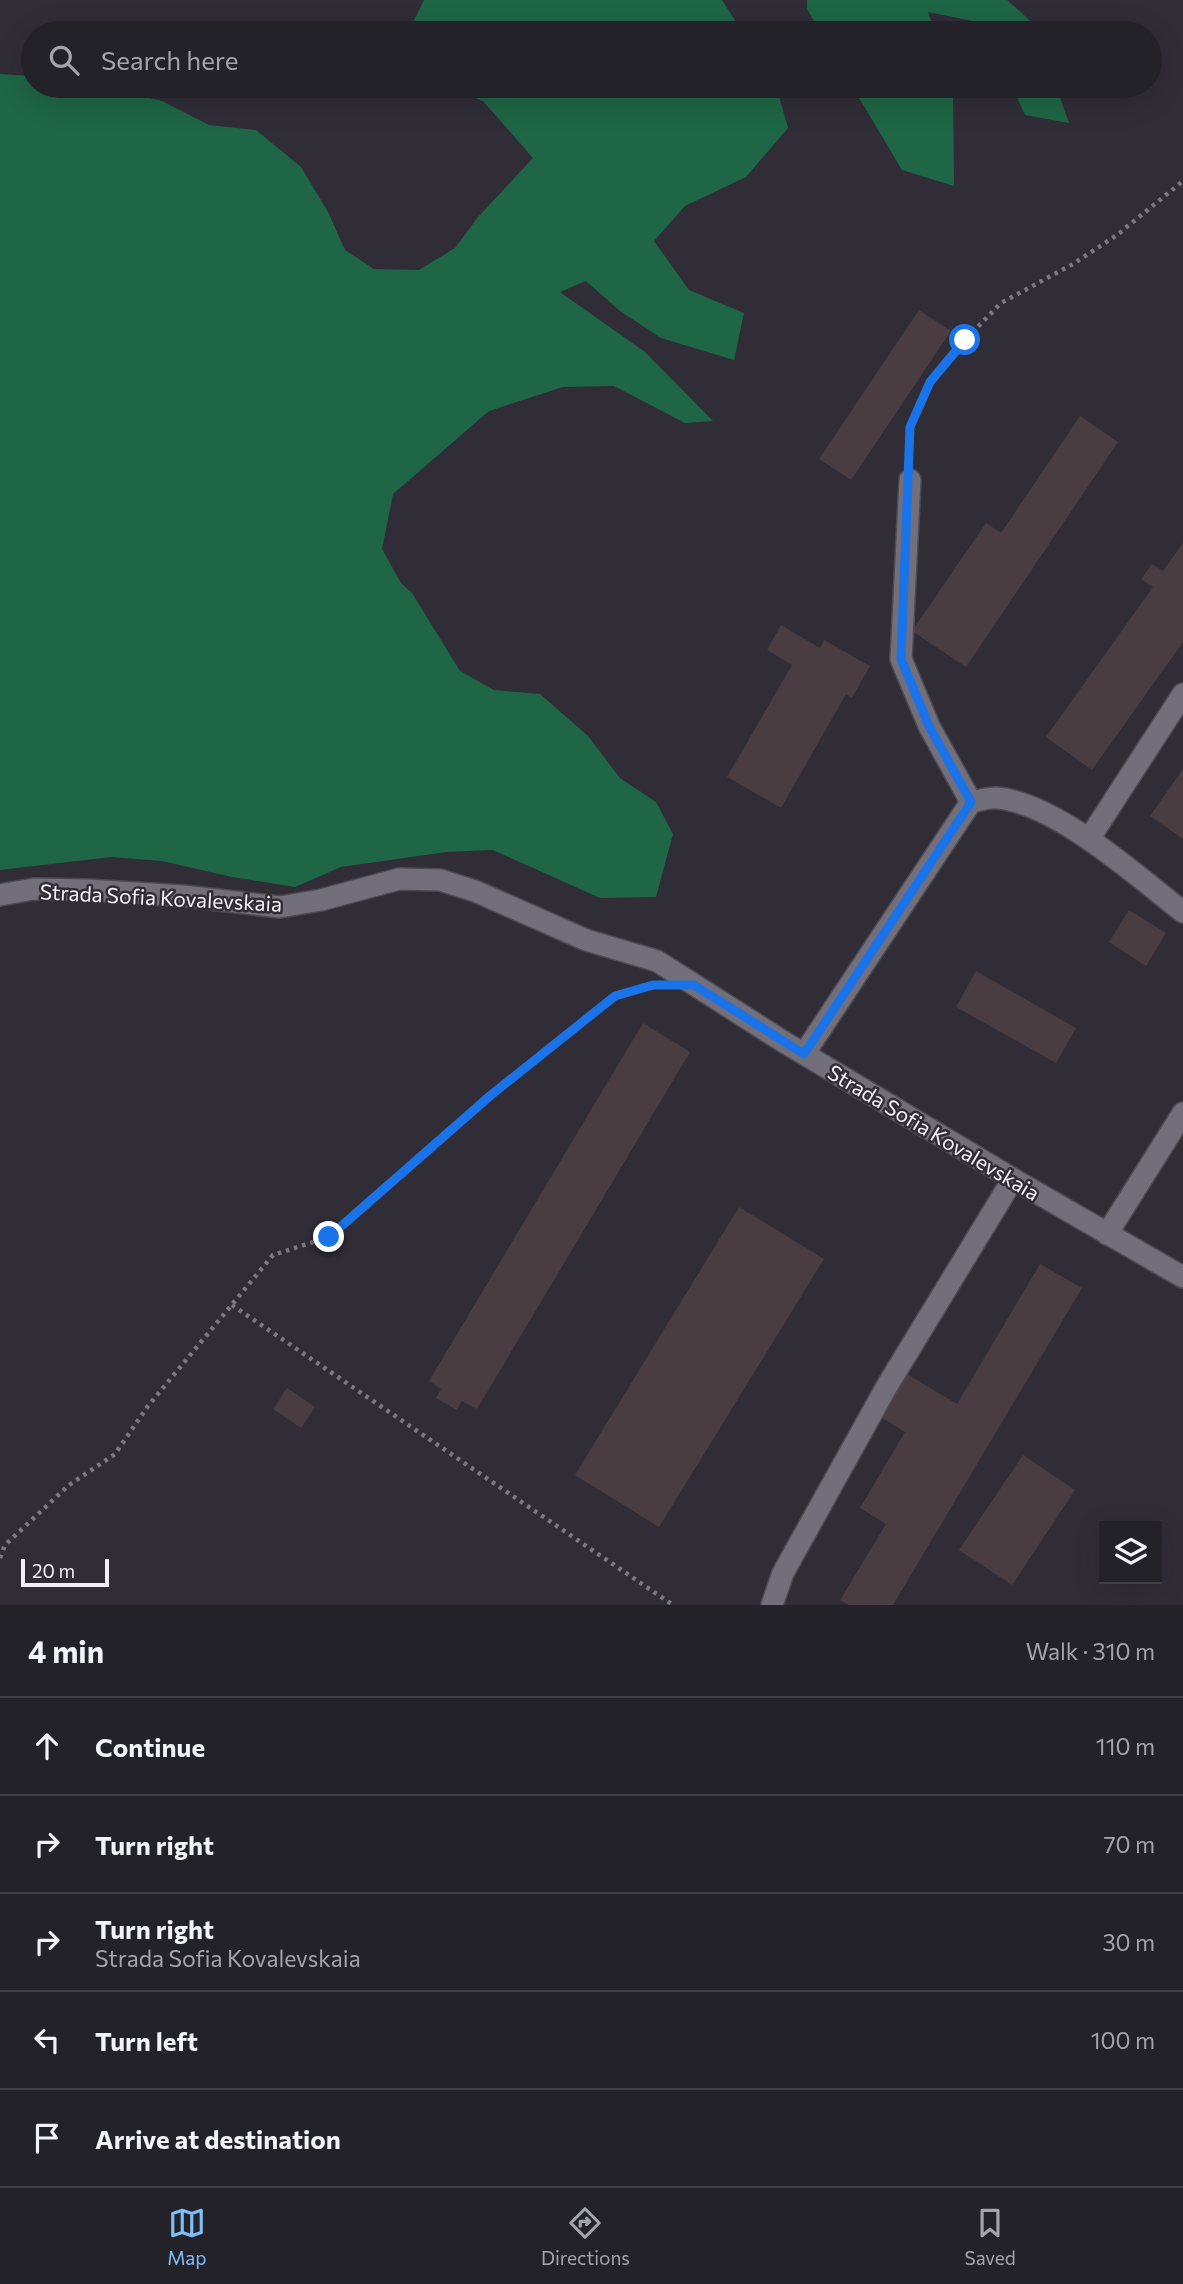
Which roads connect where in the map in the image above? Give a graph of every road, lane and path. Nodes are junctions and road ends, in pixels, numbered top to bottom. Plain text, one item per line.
1 (1183, 181) edge
2 (909, 480) joint
3 (1183, 694) edge
4 (971, 802) junction
5 (1089, 839) junction
6 (0, 895) edge
7 (1183, 912) edge
8 (653, 985) dead end
9 (804, 1054) junction
10 (1183, 1112) edge
11 (1013, 1179) junction
12 (1107, 1234) junction
13 (1183, 1277) edge
14 (232, 1305) junction
15 (0, 1558) edge
16 (673, 1605) edge
17 (772, 1605) edge

1 - 2 path
2 - 4 street
3 - 5 street
4 - 5 street
4 - 9 street
5 - 7 street
6 - 9 street, Strada Sofia Kovalevskaia
8 - 14 path
9 - 11 street, Strada Sofia Kovalevskaia
10 - 12 street
11 - 12 street, Strada Sofia Kovalevskaia
11 - 17 street
12 - 13 street, Strada Sofia Kovalevskaia
14 - 15 path
14 - 16 path

